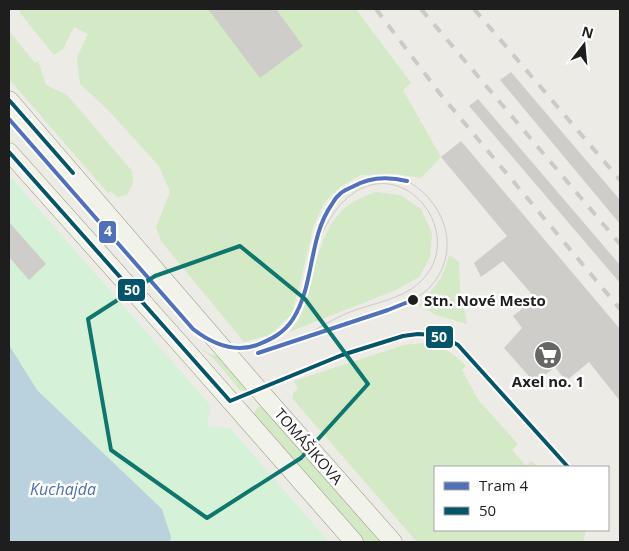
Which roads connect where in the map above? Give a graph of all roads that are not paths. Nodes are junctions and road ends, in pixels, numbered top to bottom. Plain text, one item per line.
1 (9, 100) edge
2 (9, 152) edge
3 (354, 542) edge
4 (393, 542) edge

1 - 4 main road, TOMÁŠIKOVA
2 - 3 main road, TOMÁŠIKOVA

